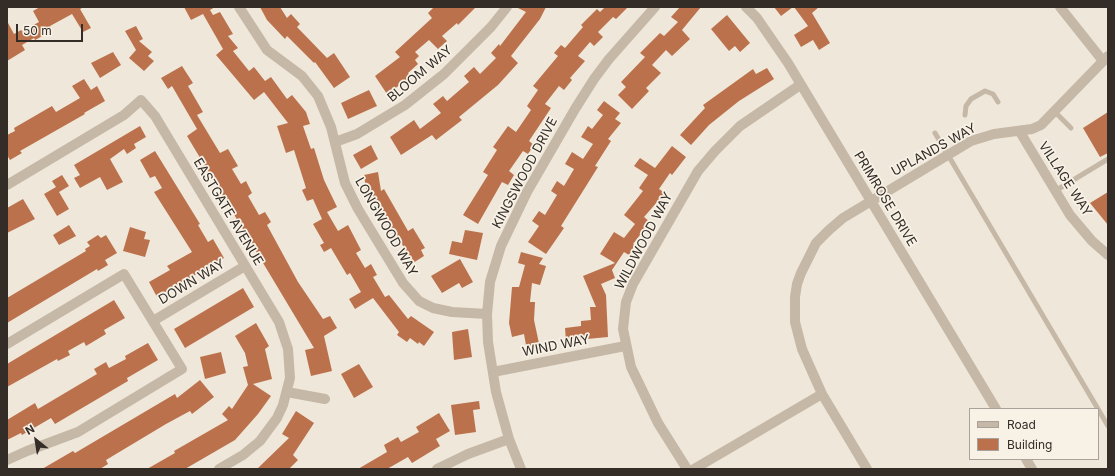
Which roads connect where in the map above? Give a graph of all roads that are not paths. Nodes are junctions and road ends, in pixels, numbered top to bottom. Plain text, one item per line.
1 (238, 7) edge
2 (507, 7) edge
3 (655, 7) edge
4 (746, 7) edge
5 (1060, 7) edge
6 (1105, 59) edge
7 (800, 85) junction
8 (998, 102) dead end
9 (1055, 112) junction
10 (965, 115) dead end
11 (1070, 128) dead end
12 (1020, 132) junction
13 (935, 133) dead end
14 (335, 142) junction
15 (947, 155) junction
16 (1108, 159) edge
17 (7, 185) edge
18 (1055, 191) junction
19 (871, 201) junction
20 (1108, 255) edge
21 (245, 266) junction
22 (487, 314) junction
23 (153, 321) junction
24 (7, 344) edge
25 (625, 346) junction
26 (493, 372) junction
27 (287, 392) junction
28 (822, 394) junction
29 (325, 399) dead end
30 (995, 408) edge
31 (1097, 408) edge
32 (1099, 411) edge
33 (1108, 426) edge
34 (509, 439) junction
35 (7, 460) edge
36 (1027, 460) edge
37 (219, 469) edge
38 (437, 469) edge
39 (521, 469) edge
40 (687, 469) edge
41 (694, 469) edge
42 (867, 469) edge
43 (1032, 469) edge

1 - 14 street, LONGWOOD WAY
2 - 14 street, BLOOM WAY
3 - 22 street, KINGSWOOD DRIVE
4 - 7 street, PRIMROSE DRIVE
5 - 6 street
6 - 9 street, UPLANDS WAY
7 - 19 street, PRIMROSE DRIVE
7 - 25 street, WILDWOOD WAY
8 - 10 lane
9 - 11 lane
9 - 12 street, UPLANDS WAY
12 - 15 street, UPLANDS WAY
12 - 18 street, VILLAGE WAY
13 - 15 lane
14 - 22 street, LONGWOOD WAY
15 - 19 street, UPLANDS WAY
15 - 31 lane
16 - 18 lane
17 - 21 street, EASTGATE AVENUE
18 - 20 street, VILLAGE WAY
19 - 28 street, UPLANDS WAY
19 - 30 street, PRIMROSE DRIVE
21 - 23 street, DOWN WAY
21 - 27 street, EASTGATE AVENUE
22 - 26 street, KINGSWOOD DRIVE
23 - 24 street
23 - 35 street
25 - 26 street, WIND WAY
25 - 40 street, WILDWOOD WAY
26 - 34 street, KINGSWOOD DRIVE
27 - 29 street
27 - 37 street, EASTGATE AVENUE
28 - 41 street
28 - 42 street, UPLANDS WAY
32 - 33 lane
34 - 38 street
34 - 39 street, KINGSWOOD DRIVE
36 - 43 street

